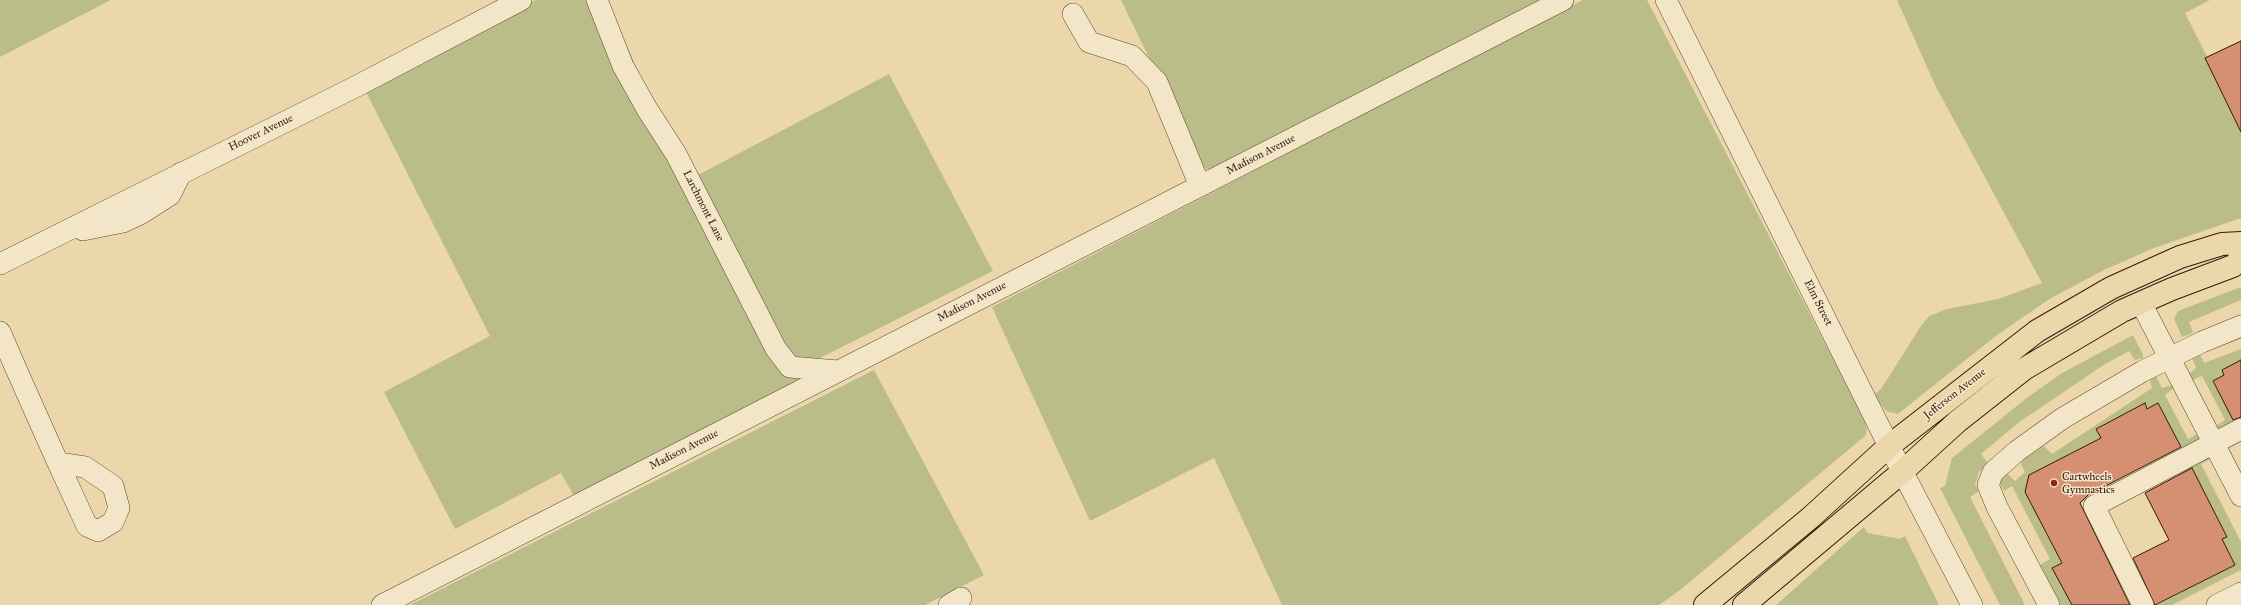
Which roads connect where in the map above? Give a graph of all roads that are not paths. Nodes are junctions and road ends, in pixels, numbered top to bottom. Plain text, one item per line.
1 (521, 0) edge
2 (597, 0) edge
3 (1563, 0) edge
4 (1666, 0) edge
5 (1073, 14) dead end
6 (1200, 186) junction
7 (2241, 243) edge
8 (2241, 259) edge
9 (0, 264) edge
10 (2141, 303) junction
11 (2241, 326) edge
12 (0, 332) edge
13 (2169, 358) junction
14 (838, 371) junction
15 (2241, 429) edge
16 (2214, 443) junction
17 (1889, 446) junction
18 (58, 463) dead end
19 (1902, 472) junction
20 (2241, 496) edge
21 (2241, 593) edge
22 (382, 605) edge
23 (1705, 605) edge
24 (1744, 605) edge
25 (1972, 605) edge
26 (2049, 605) edge
27 (2143, 605) edge
28 (2217, 605) edge

1 - 9 street, Hoover Avenue
2 - 14 street, Larchmont Lane
3 - 6 street, Madison Avenue
4 - 17 street, Elm Street
5 - 6 street
6 - 14 street, Madison Avenue
7 - 17 main road, Jefferson Avenue
8 - 10 main road, Jefferson Avenue
10 - 13 street
10 - 19 main road, Jefferson Avenue
11 - 13 street
12 - 18 street
13 - 16 street
13 - 26 street
14 - 22 street, Madison Avenue
15 - 16 street
16 - 20 street
16 - 27 street
17 - 19 street, Elm Street
17 - 23 main road, Jefferson Avenue
19 - 24 main road, Jefferson Avenue
19 - 25 street, Elm Street
21 - 28 street

